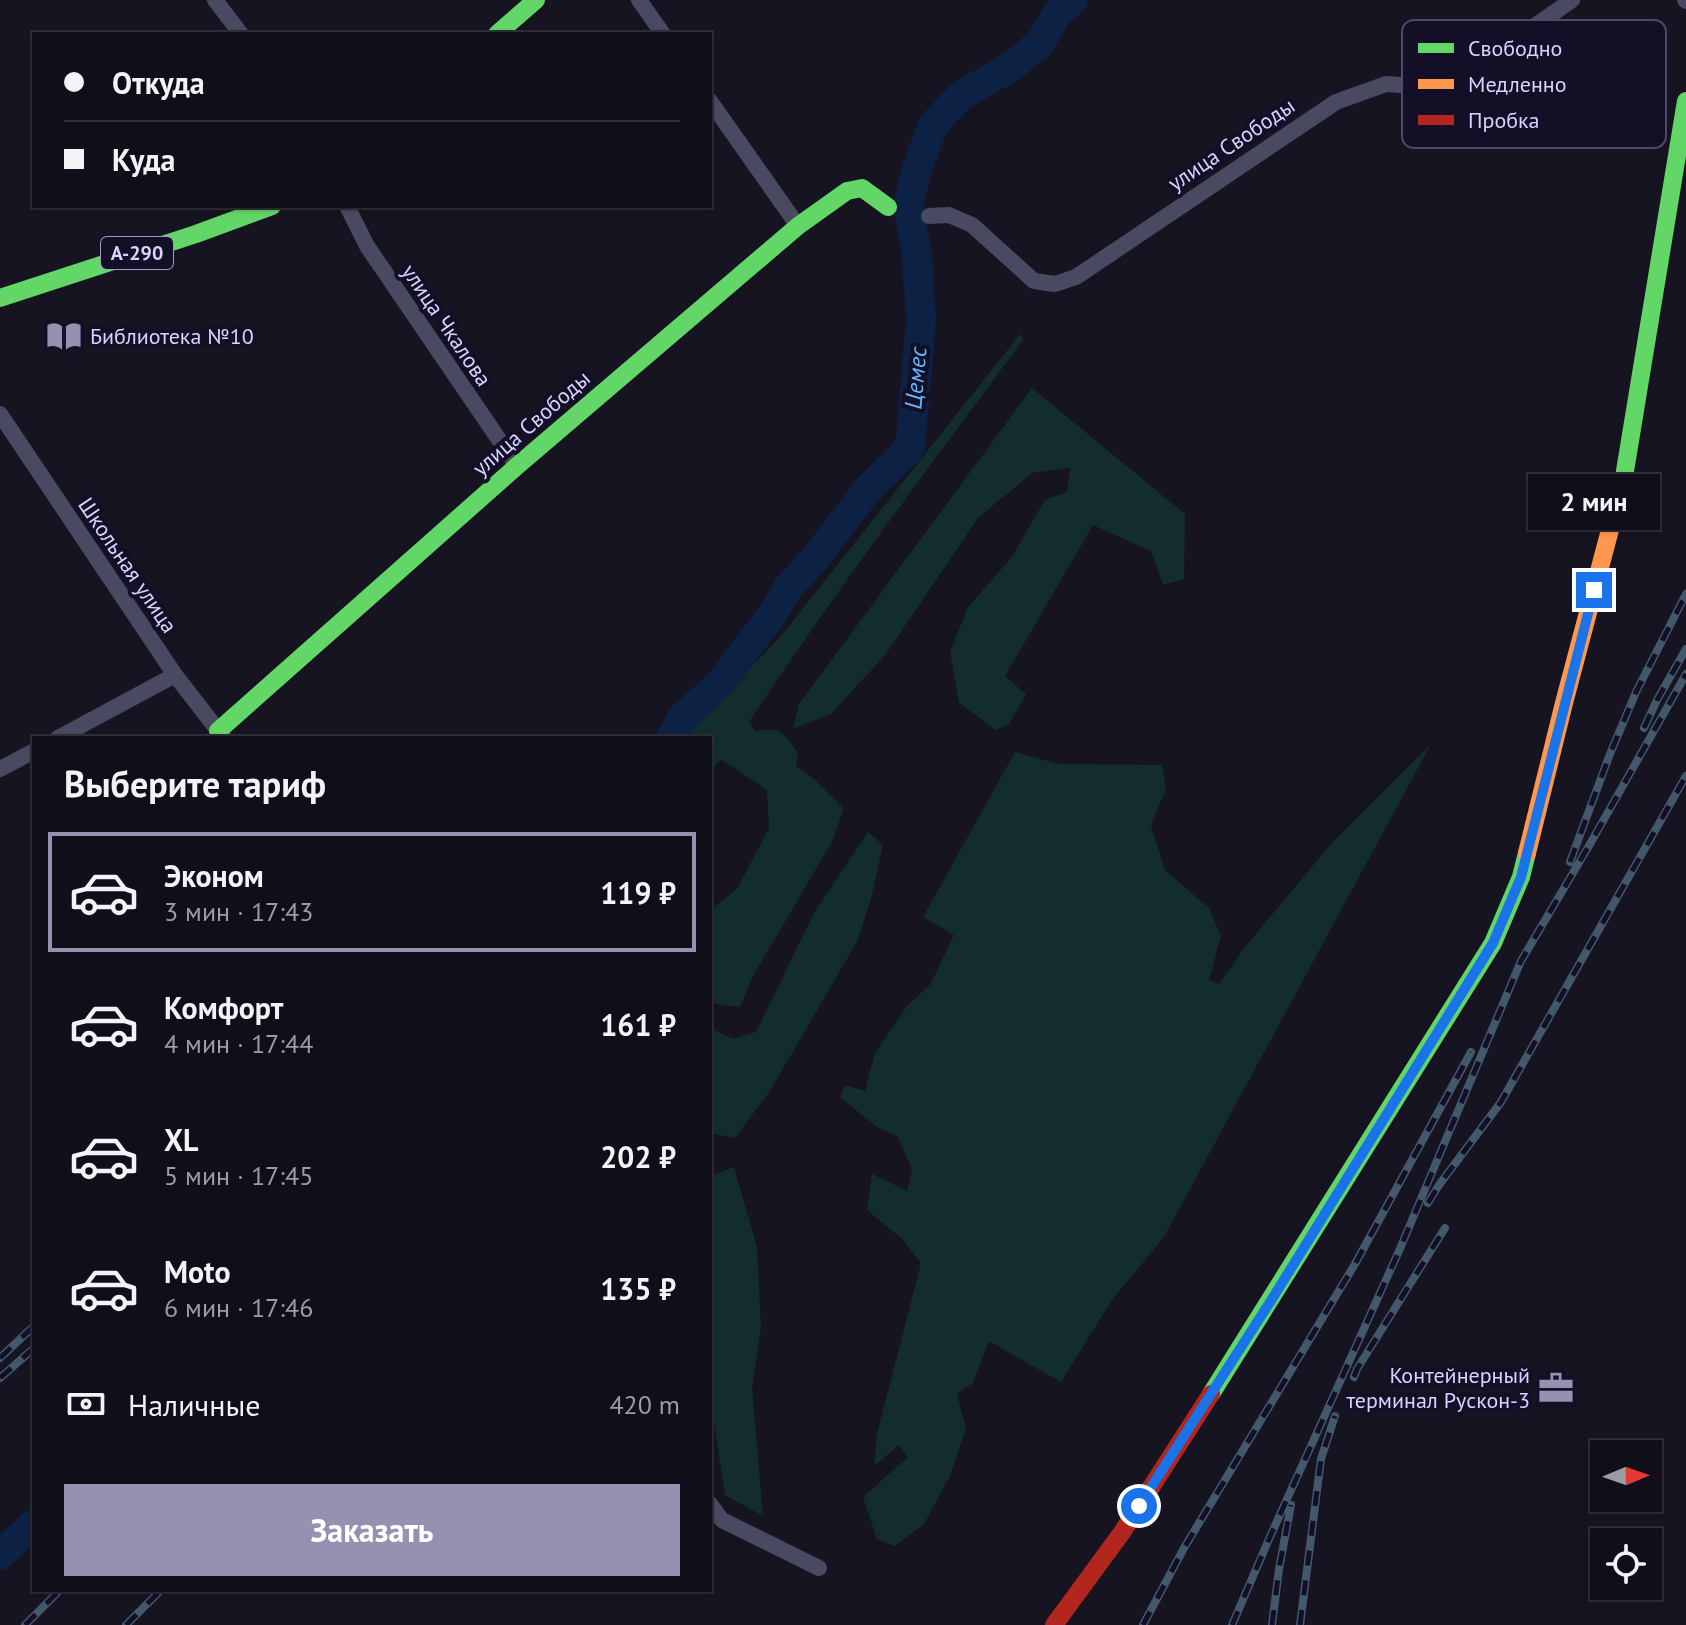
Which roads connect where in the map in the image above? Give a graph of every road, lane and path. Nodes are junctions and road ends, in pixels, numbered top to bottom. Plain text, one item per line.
1 (215, 0) edge
2 (536, 0) edge
3 (639, 0) edge
4 (1572, 0) edge
5 (1543, 20) edge
6 (239, 32) edge
7 (499, 32) edge
8 (662, 32) edge
9 (1402, 85) edge
10 (1686, 101) edge
11 (712, 104) edge
12 (888, 207) dead end
13 (267, 208) edge
14 (348, 208) edge
15 (929, 216) dead end
16 (798, 226) junction
17 (0, 298) edge
18 (0, 414) edge
19 (517, 466) junction
20 (175, 675) junction
21 (221, 734) edge
22 (62, 736) edge
23 (32, 752) edge
24 (0, 769) edge
25 (712, 1507) edge
26 (819, 1568) dead end
27 (1054, 1625) edge

1 - 6 street
2 - 7 main road
3 - 8 street
4 - 5 street, улица Свободы
9 - 15 street, улица Свободы
10 - 27 main road
11 - 16 street
12 - 16 main road, улица Свободы
13 - 17 main road, А-290
14 - 19 street, улица Чкалова
16 - 19 main road, улица Свободы
18 - 20 street, Школьная улица
19 - 21 main road, улица Свободы
20 - 21 street, Школьная улица
20 - 22 street
23 - 24 street
25 - 26 street

